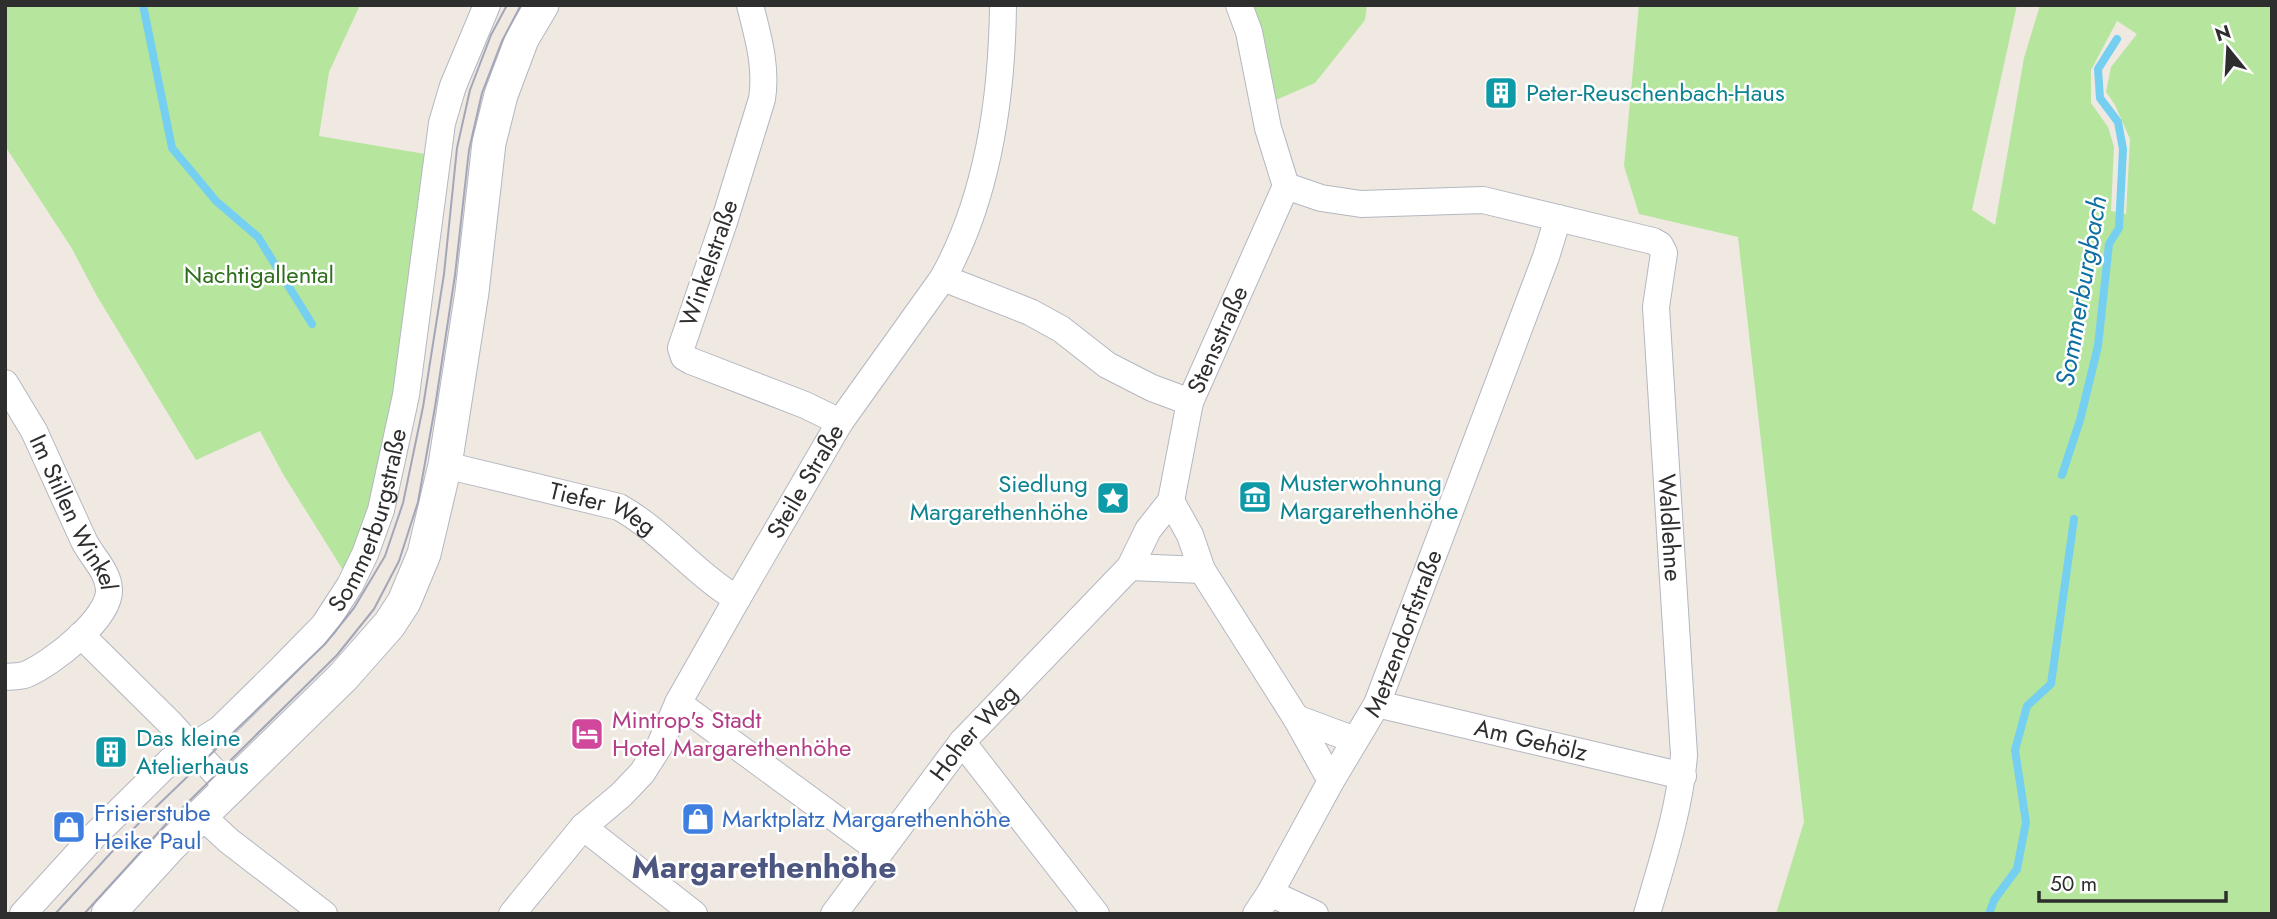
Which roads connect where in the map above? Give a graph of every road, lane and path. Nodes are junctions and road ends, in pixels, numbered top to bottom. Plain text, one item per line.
1 (487, 5) edge
2 (542, 5) edge
3 (750, 5) edge
4 (1003, 5) edge
5 (1239, 5) edge
6 (1286, 186) junction
7 (1558, 218) junction
8 (943, 278) junction
9 (5, 383) edge
10 (1190, 402) junction
11 (840, 422) junction
12 (445, 465) junction
13 (1171, 501) junction
14 (1129, 567) junction
15 (1202, 570) junction
16 (737, 598) junction
17 (81, 635) junction
18 (5, 677) edge
19 (678, 703) junction
20 (1377, 704) junction
21 (1296, 718) junction
22 (1355, 740) junction
23 (962, 742) junction
24 (191, 747) junction
25 (1683, 776) junction
26 (1331, 781) junction
27 (230, 789) junction
28 (202, 816) junction
29 (583, 827) junction
30 (880, 851) junction
31 (1263, 904) edge
32 (23, 914) edge
33 (108, 914) edge
34 (324, 914) edge
35 (512, 914) edge
36 (694, 914) edge
37 (834, 914) edge
38 (1096, 914) edge
39 (1315, 914) edge
40 (1647, 914) edge

1 - 24 street, Sommerburgstraße
2 - 12 street
3 - 11 street, Winkelstraße
4 - 8 street, Steile Straße
5 - 6 street
6 - 7 street
6 - 10 street, Stensstraße
7 - 20 street, Metzendorfstraße
7 - 25 street, Waldlehne
8 - 10 street
8 - 11 street, Steile Straße
9 - 17 street, Im Stillen Winkel
10 - 13 street, Stensstraße
11 - 16 street, Steile Straße
12 - 16 street, Tiefer Weg
12 - 27 street
13 - 14 street, Stensstraße
13 - 15 street
14 - 15 street
14 - 23 street, Hoher Weg
15 - 21 street
16 - 19 street, Steile Straße
17 - 18 street, Im Stillen Winkel
17 - 24 street
19 - 29 street, Steile Straße
19 - 30 street
20 - 22 street, Metzendorfstraße
20 - 25 street, Am Gehölz
21 - 22 street
21 - 26 street
22 - 26 street, Metzendorfstraße
23 - 30 street, Hoher Weg
23 - 38 street
24 - 27 street
24 - 32 street, Sommerburgstraße
25 - 40 street, Waldlehne
26 - 31 street, Metzendorfstraße
27 - 28 street
28 - 33 street
28 - 34 street
29 - 35 street, Steile Straße
29 - 36 street
30 - 37 street, Hoher Weg
31 - 39 street

